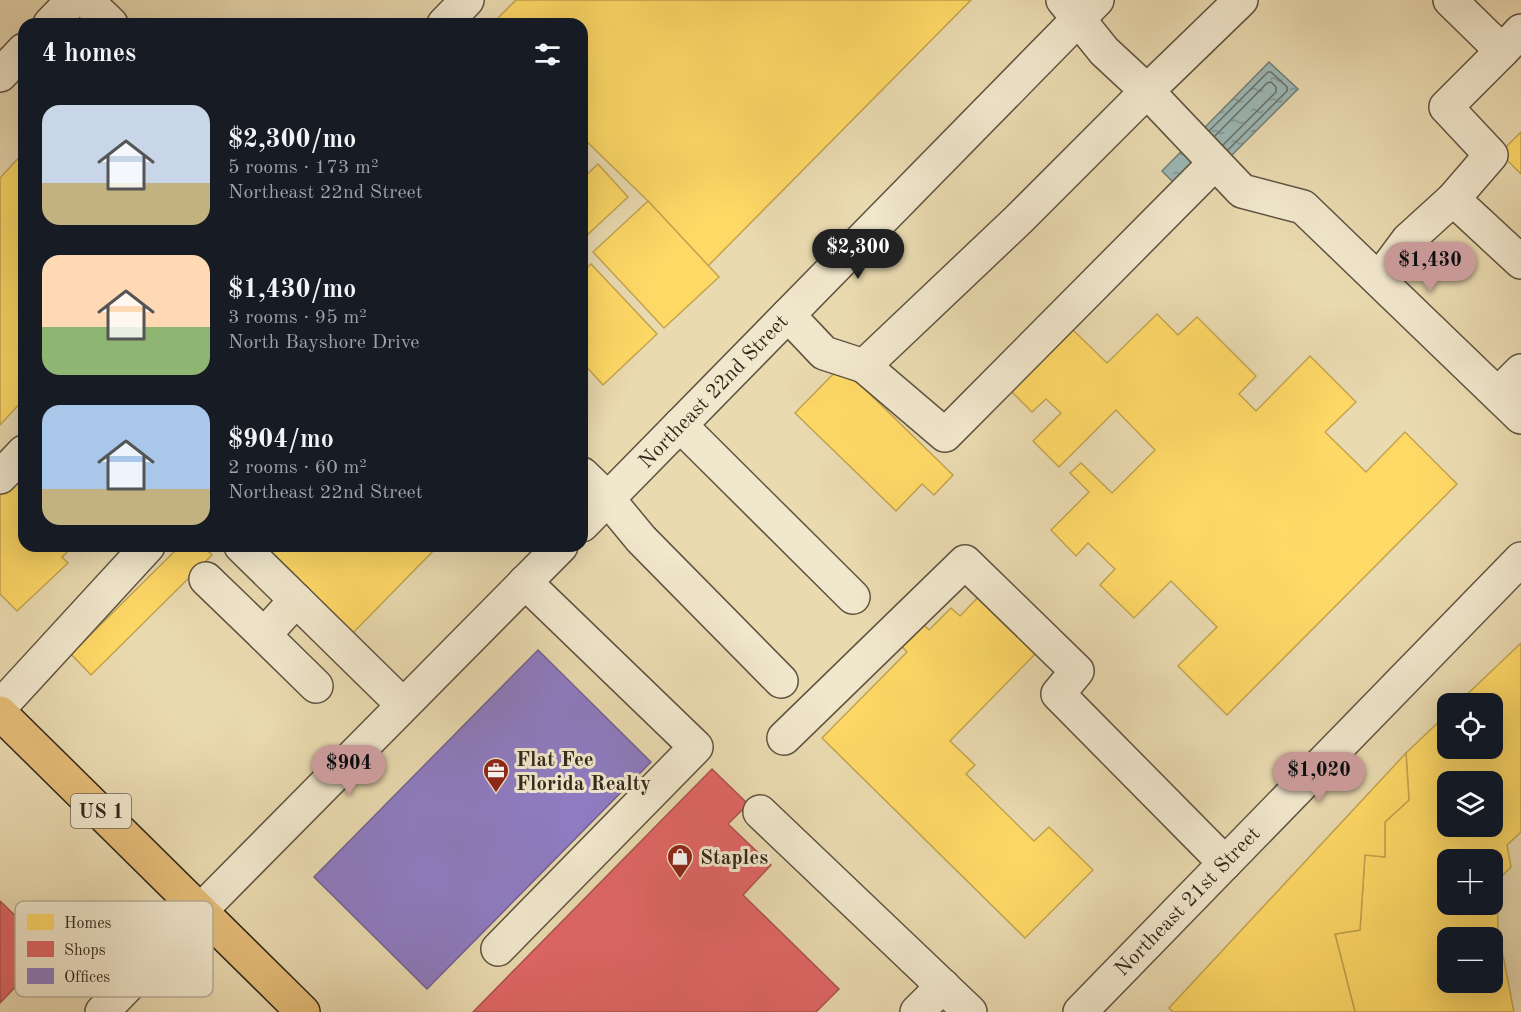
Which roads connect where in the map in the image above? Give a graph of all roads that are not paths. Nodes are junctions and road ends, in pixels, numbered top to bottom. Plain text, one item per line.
1 (74, 0) edge
2 (86, 0) edge
3 (467, 0) edge
4 (1241, 0) edge
5 (1450, 0) edge
6 (1080, 6) edge
7 (56, 18) edge
8 (105, 18) edge
9 (450, 18) edge
10 (1511, 41) edge
11 (18, 56) edge
12 (0, 75) edge
13 (1147, 91) junction
14 (1215, 163) junction
15 (1453, 199) junction
16 (1521, 262) edge
17 (1379, 279) junction
18 (788, 315) junction
19 (864, 366) junction
20 (1521, 370) edge
21 (1498, 394) junction
22 (1521, 417) edge
23 (680, 425) junction
24 (18, 458) edge
25 (0, 477) edge
26 (588, 480) edge
27 (608, 499) junction
28 (588, 519) edge
29 (142, 552) edge
30 (247, 552) edge
31 (555, 552) edge
32 (1521, 559) edge
33 (206, 579) dead end
34 (525, 582) junction
35 (853, 597) dead end
36 (296, 600) junction
37 (264, 635) junction
38 (781, 681) dead end
39 (316, 686) dead end
40 (403, 705) junction
41 (0, 706) edge
42 (0, 713) edge
43 (784, 738) dead end
44 (760, 812) dead end
45 (1225, 863) junction
46 (192, 901) edge
47 (210, 901) edge
48 (213, 922) edge
49 (498, 949) dead end
50 (943, 986) junction
51 (117, 997) edge
52 (102, 1012) edge
53 (303, 1012) edge
54 (917, 1012) edge
55 (970, 1012) edge
56 (1080, 1012) edge

1 - 7 street
2 - 8 street
3 - 9 street
4 - 13 street
5 - 10 street
6 - 13 street
6 - 18 street, Northeast 22nd Street
10 - 15 street
11 - 12 street
13 - 14 street
13 - 19 street
14 - 17 street
14 - 19 street
15 - 16 street
15 - 17 street
17 - 21 street
18 - 19 street
18 - 23 street, Northeast 22nd Street
20 - 21 street
21 - 22 street
23 - 27 street, Northeast 22nd Street
23 - 35 street
24 - 25 street
26 - 27 street
27 - 28 street, Northeast 22nd Street
27 - 38 street
29 - 41 street
30 - 36 street
31 - 34 street
32 - 45 street, Northeast 21st Street
33 - 37 street
34 - 40 street
34 - 49 street
36 - 37 street
36 - 40 street
37 - 39 street
40 - 47 street
42 - 46 main road, US 1
43 - 45 street
44 - 50 street
45 - 56 street, Northeast 21st Street
48 - 53 main road, US 1
50 - 54 street
50 - 55 street
51 - 52 street

